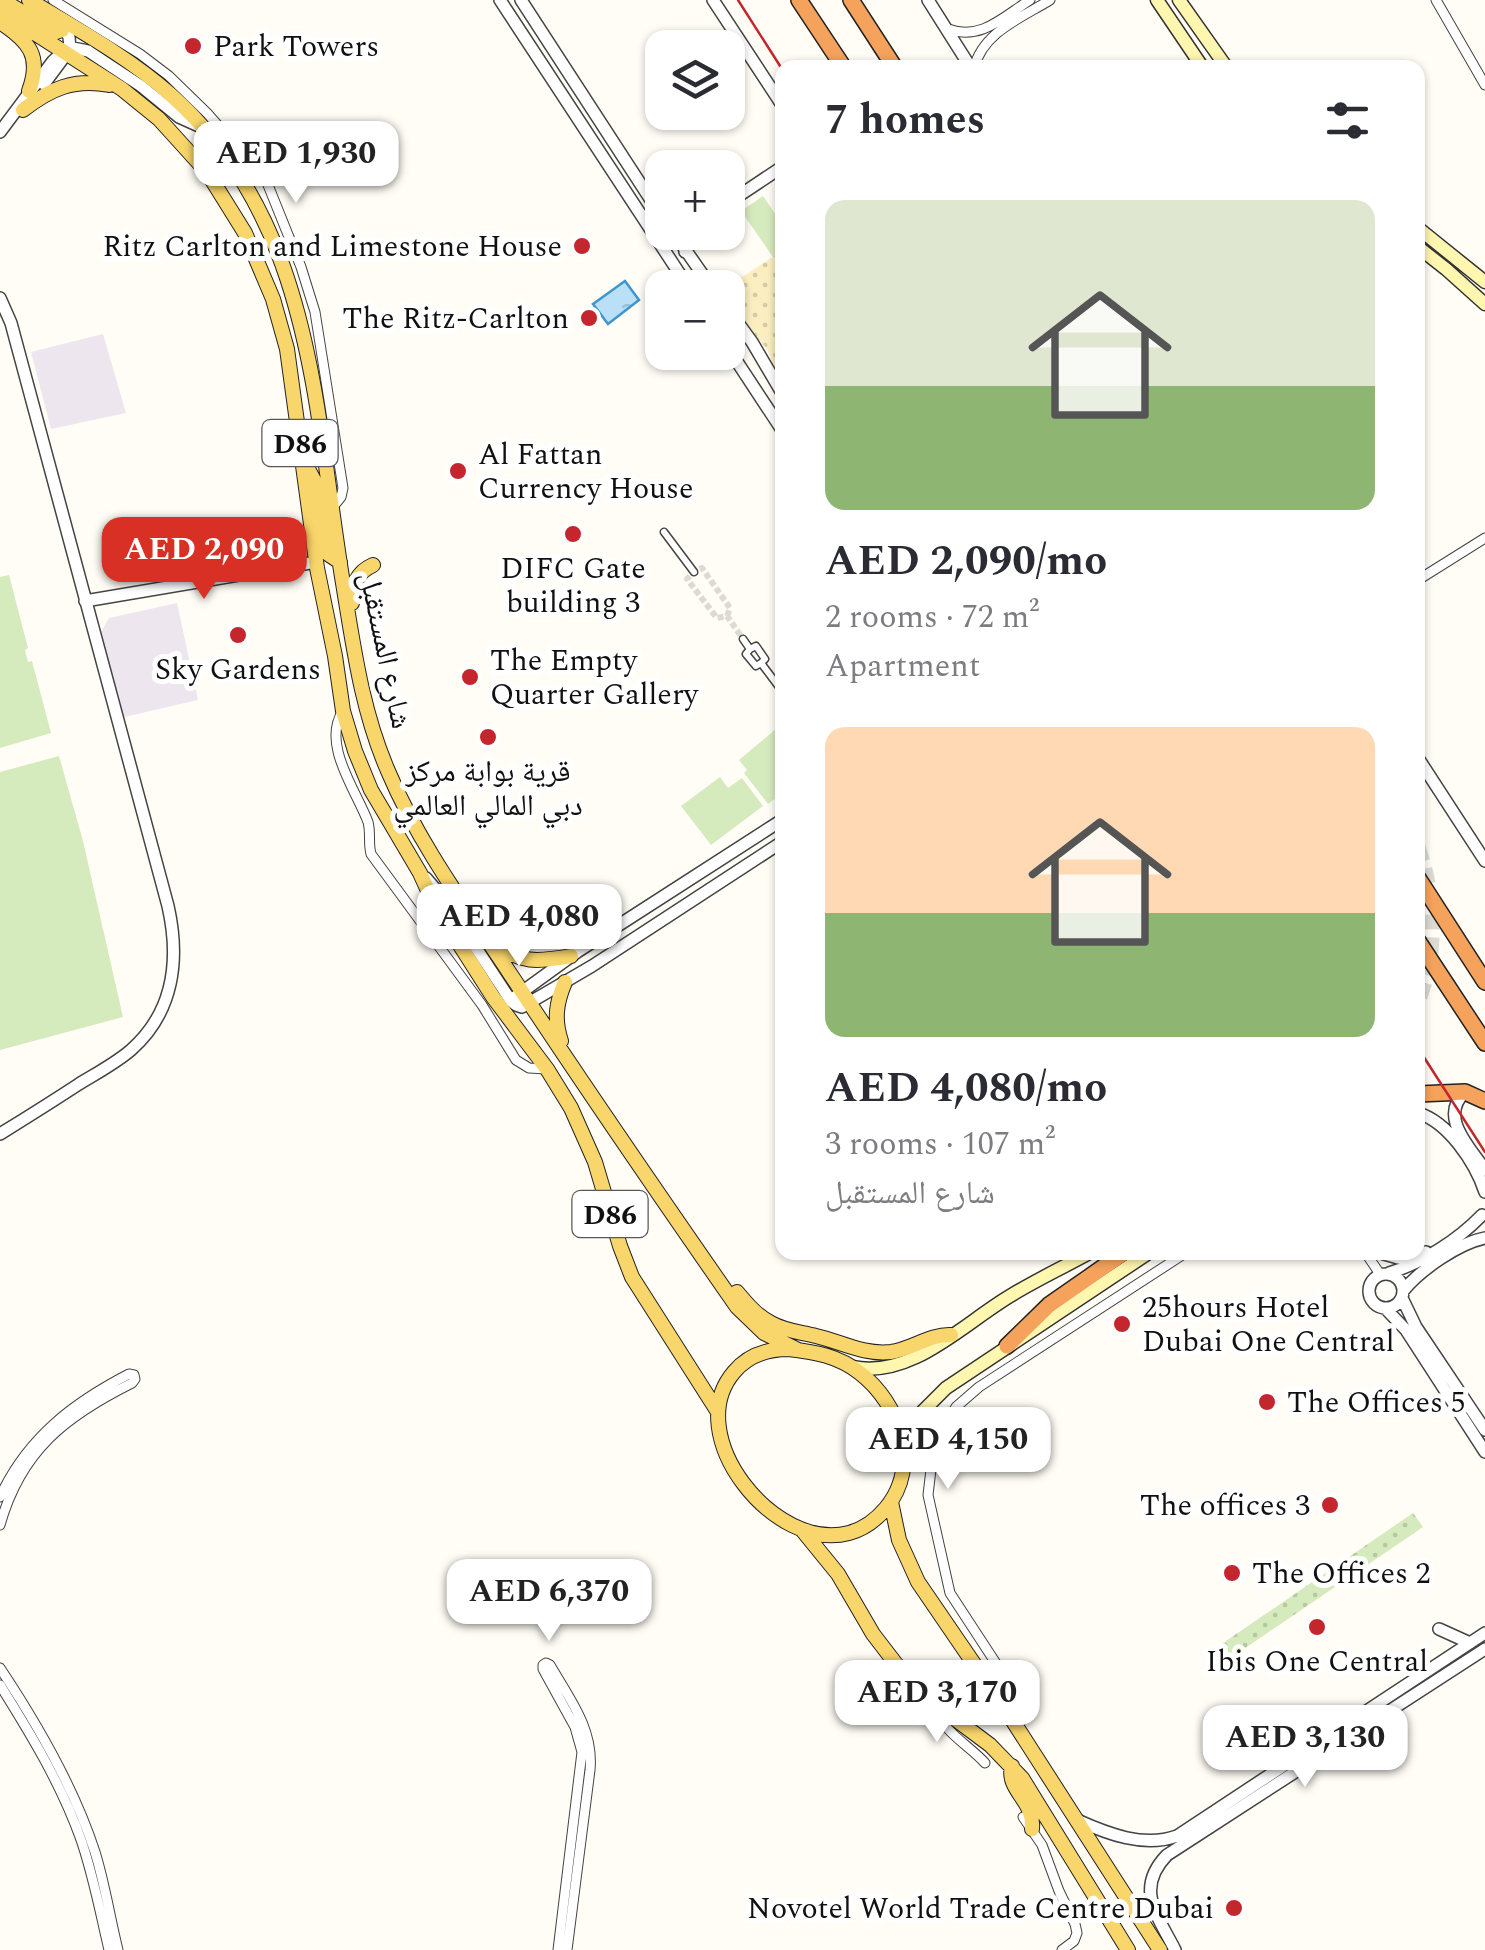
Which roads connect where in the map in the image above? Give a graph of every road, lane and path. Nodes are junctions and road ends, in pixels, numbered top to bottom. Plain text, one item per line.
1 (2, 0) edge
2 (29, 0) edge
3 (53, 0) edge
4 (500, 0) edge
5 (521, 0) edge
6 (713, 0) edge
7 (799, 0) edge
8 (851, 0) edge
9 (928, 0) edge
10 (1030, 0) edge
11 (1050, 0) edge
12 (1157, 0) edge
13 (1179, 0) edge
14 (1436, 0) edge
15 (0, 12) edge
16 (64, 13) edge
17 (0, 22) edge
18 (948, 30) junction
19 (67, 50) junction
20 (90, 60) junction
21 (839, 60) edge
22 (890, 60) edge
23 (968, 60) edge
24 (976, 60) edge
25 (1198, 60) edge
26 (1220, 60) edge
27 (1485, 85) edge
28 (122, 89) junction
29 (29, 91) junction
30 (775, 94) edge
31 (23, 110) junction
32 (202, 127) junction
33 (2, 130) edge
34 (775, 172) edge
35 (645, 191) edge
36 (745, 192) edge
37 (268, 230) junction
38 (1425, 234) edge
39 (288, 238) junction
40 (685, 252) edge
41 (1425, 253) edge
42 (678, 270) edge
43 (698, 270) edge
44 (1485, 282) edge
45 (0, 298) edge
46 (1485, 304) edge
47 (745, 332) edge
48 (742, 370) edge
49 (775, 383) edge
50 (775, 386) edge
51 (756, 390) junction
52 (775, 419) edge
53 (303, 463) junction
54 (332, 510) junction
55 (664, 532) dead end
56 (1485, 538) edge
57 (316, 562) junction
58 (340, 562) junction
59 (373, 564) dead end
60 (694, 572) dead end
61 (1425, 576) edge
62 (85, 601) junction
63 (348, 613) junction
64 (744, 639) tunnel mouth
65 (775, 681) edge
66 (342, 710) junction
67 (1425, 769) edge
68 (418, 805) dead end
69 (775, 825) edge
70 (418, 832) junction
71 (775, 847) edge
72 (1485, 861) edge
73 (1425, 889) edge
74 (485, 936) junction
75 (1425, 952) edge
76 (571, 956) junction
77 (565, 982) junction
78 (1485, 982) edge
79 (517, 1003) junction
80 (1485, 1043) edge
81 (566, 1056) junction
82 (547, 1068) junction
83 (1465, 1092) junction
84 (1425, 1094) edge
85 (1485, 1101) edge
86 (1425, 1116) edge
87 (0, 1134) edge
88 (1485, 1170) edge
89 (1485, 1192) edge
90 (1483, 1211) edge
91 (1485, 1234) edge
92 (1435, 1250) junction
93 (1425, 1252) edge
94 (1425, 1257) edge
95 (1077, 1260) edge
96 (1114, 1260) edge
97 (1138, 1260) edge
98 (1176, 1260) edge
99 (1373, 1260) edge
100 (1420, 1260) edge
101 (708, 1266) junction
102 (1385, 1274) junction
103 (1403, 1294) junction
104 (1386, 1308) junction
105 (951, 1334) junction
106 (1006, 1346) junction
107 (798, 1350) junction
108 (853, 1367) junction
109 (718, 1412) junction
110 (1485, 1430) edge
111 (903, 1442) junction
112 (1485, 1452) edge
113 (0, 1497) edge
114 (891, 1502) junction
115 (0, 1525) edge
116 (802, 1531) junction
117 (1439, 1629) dead end
118 (1485, 1633) edge
119 (1470, 1643) junction
120 (1485, 1649) edge
121 (0, 1668) edge
122 (0, 1684) edge
123 (935, 1704) junction
124 (1011, 1718) junction
125 (985, 1763) dead end
126 (1012, 1766) junction
127 (1074, 1815) junction
128 (1028, 1823) joint
129 (1121, 1887) junction
130 (1110, 1920) junction
131 (109, 1950) edge
132 (118, 1950) edge
133 (558, 1950) edge
134 (567, 1950) edge
135 (1062, 1950) edge
136 (1128, 1950) edge
137 (1160, 1950) edge
138 (1175, 1950) edge

1 - 16 main road
2 - 16 main road, شارع المستقبل / D86
3 - 16 street
4 - 42 street
5 - 35 street
6 - 30 street
7 - 21 highway
8 - 22 highway
9 - 18 street
10 - 18 street
11 - 24 street
12 - 25 main road
13 - 26 main road
14 - 27 street
15 - 19 main road, شارع المستقبل / D86
16 - 19 street
16 - 32 main road, شارع المستقبل / D86
16 - 39 street
17 - 29 main road
18 - 23 street
19 - 20 main road, شارع المستقبل / D86
19 - 29 street
19 - 31 street
20 - 28 main road, شارع المستقبل / D86
20 - 32 street
28 - 31 main road
28 - 53 main road, شارع المستقبل / D86
29 - 33 street
31 - 33 street
32 - 37 main road, شارع المستقبل / D86
34 - 36 street
37 - 39 main road
37 - 54 main road, شارع المستقبل / D86
38 - 44 main road
39 - 54 street
40 - 43 street
41 - 46 main road
45 - 62 street
47 - 49 street
48 - 51 street
50 - 51 street
51 - 52 street
53 - 57 main road, شارع المستقبل / D86
53 - 58 main road
54 - 58 main road, شارع المستقبل / D86
55 - 60 street
56 - 61 street
57 - 62 street
57 - 66 main road, شارع المستقبل / D86
58 - 63 main road, شارع المستقبل / D86
59 - 63 main road
62 - 87 street
63 - 70 main road, شارع المستقبل / D86
64 - 65 street
66 - 79 main road, شارع المستقبل / D86
66 - 82 street
67 - 72 street
68 - 70 main road
69 - 76 street
70 - 74 main road, شارع المستقبل / D86
71 - 77 street
73 - 78 highway
74 - 76 main road
74 - 79 main road, شارع المستقبل / D86
75 - 80 highway
76 - 79 street
77 - 79 street
77 - 81 main road
79 - 81 main road, شارع المستقبل / D86
79 - 82 main road, شارع المستقبل / D86
81 - 101 main road, شارع المستقبل / D86
82 - 109 main road, شارع المستقبل / D86
83 - 84 highway
83 - 85 highway
83 - 88 street
86 - 89 street
90 - 91 street
90 - 92 street
91 - 103 street
92 - 93 street
92 - 94 street
95 - 105 main road
96 - 106 highway
97 - 106 main road
98 - 124 street
99 - 102 street
100 - 102 street
101 - 105 main road
101 - 107 main road, شارع المستقبل / D86
102 - 103 street
102 - 104 street
103 - 104 street
103 - 110 street
104 - 112 street
105 - 108 main road
106 - 111 main road
107 - 108 main road
107 - 109 main road
108 - 111 main road
109 - 116 main road
111 - 114 main road
113 - 115 street
114 - 116 main road
114 - 124 main road
116 - 123 main road
117 - 119 street
118 - 119 street
119 - 127 street
120 - 138 street
121 - 132 street
122 - 131 street
123 - 125 street
123 - 126 main road
124 - 127 main road
126 - 128 main road
126 - 130 main road
127 - 129 main road
128 - 135 street
129 - 130 main road
129 - 137 main road
130 - 136 main road
133 - 134 street

